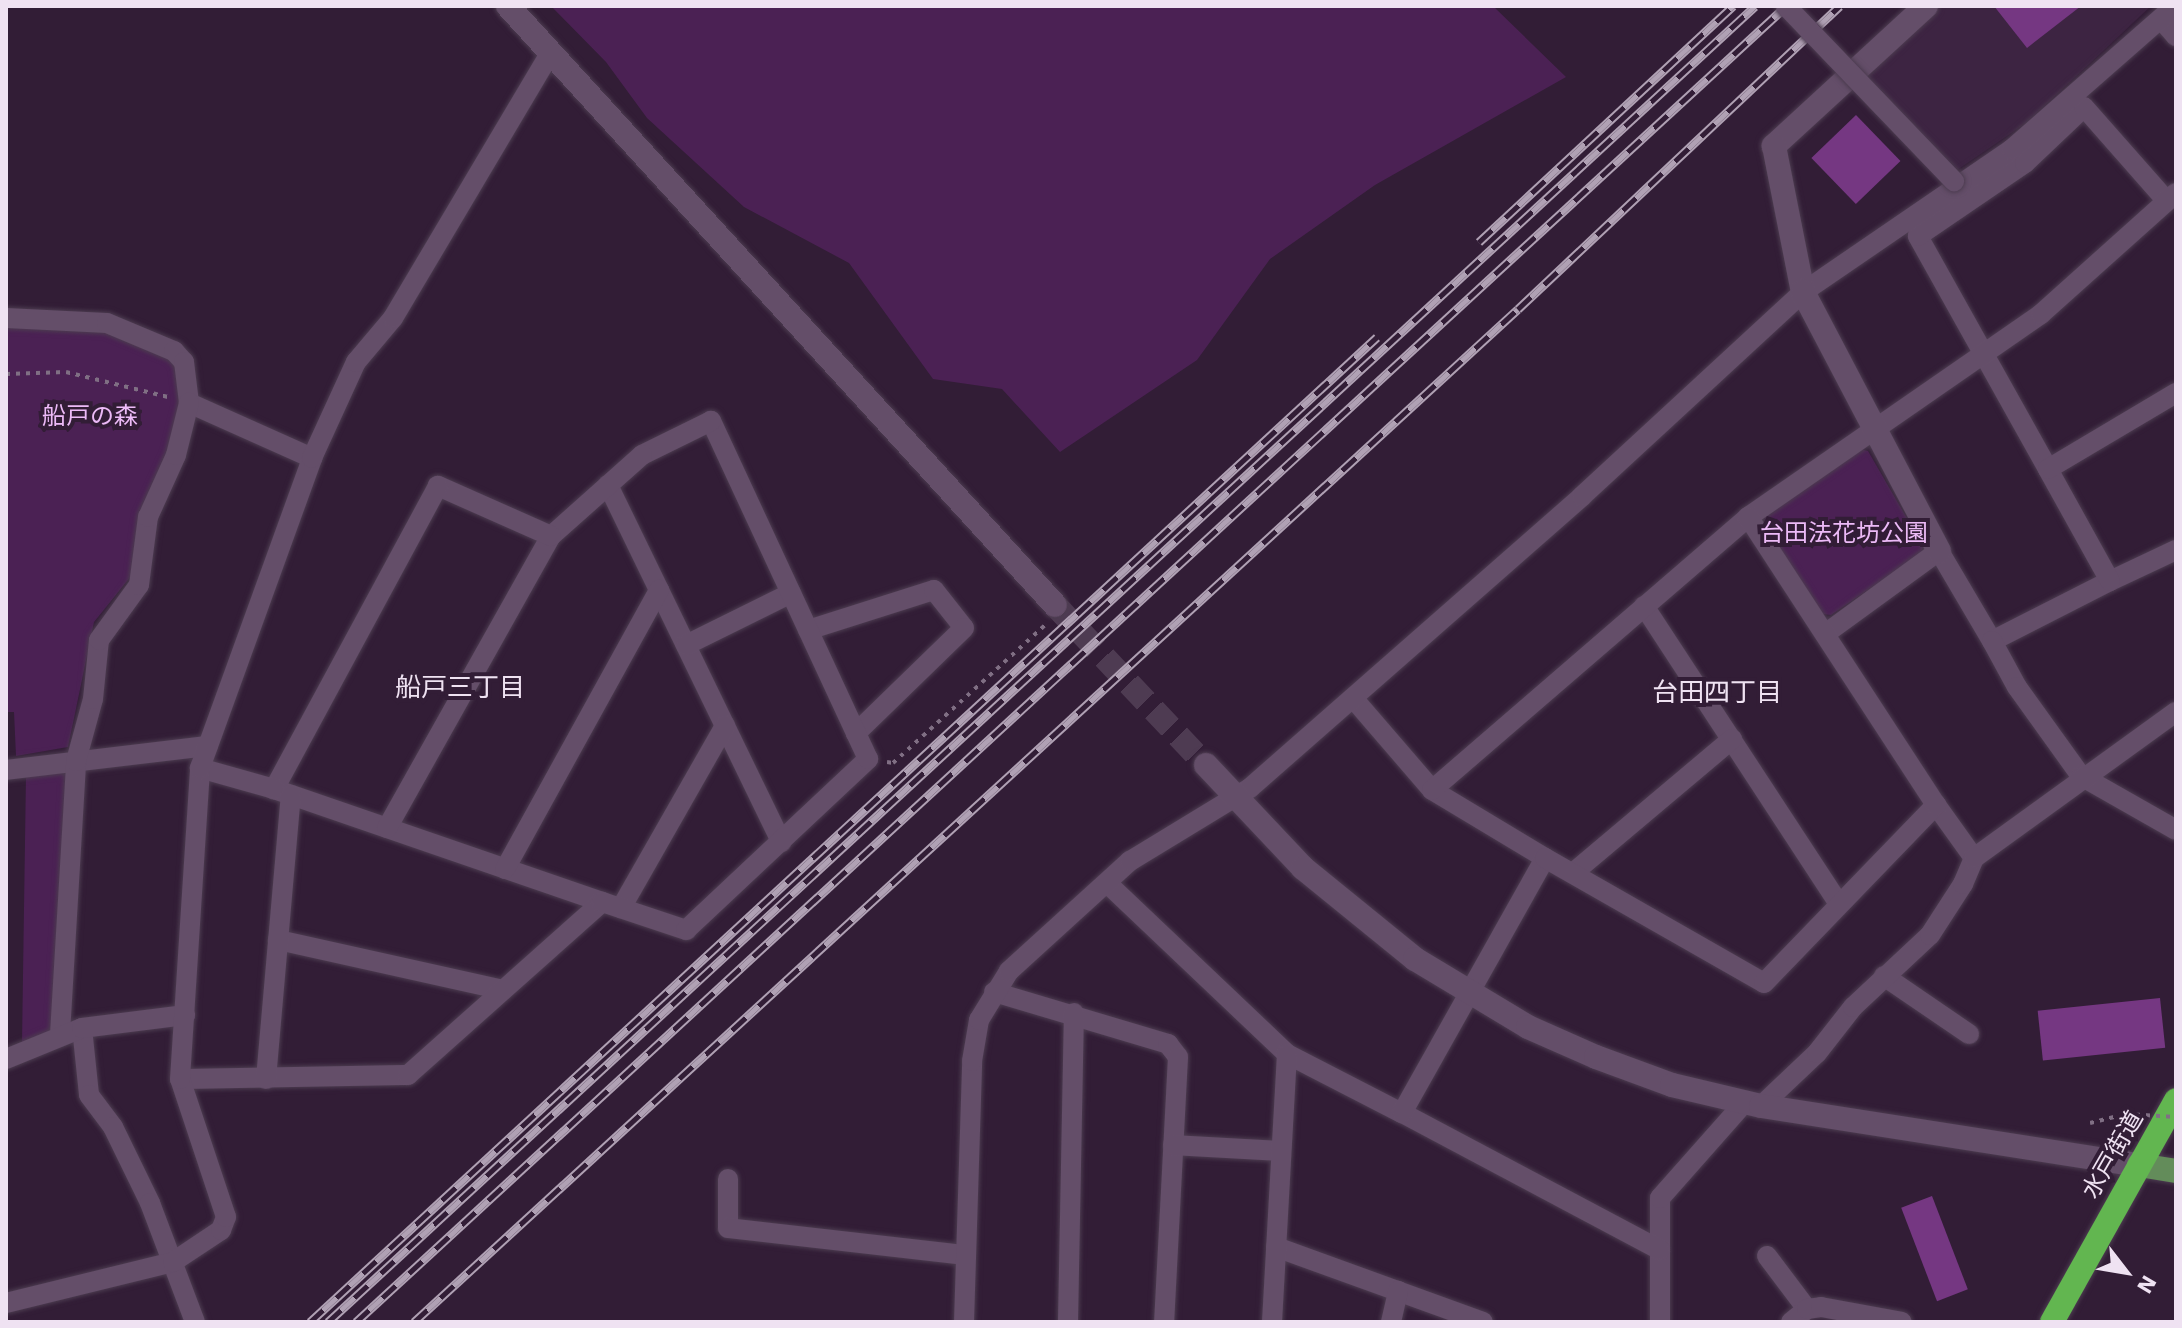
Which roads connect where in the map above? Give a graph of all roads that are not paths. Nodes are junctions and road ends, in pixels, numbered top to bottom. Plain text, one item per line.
1 (508, 6) edge
2 (1786, 6) edge
3 (1926, 6) edge
4 (2168, 12) edge
5 (2176, 36) edge
6 (551, 52) junction
7 (1956, 183) junction
8 (2172, 197) edge
9 (1803, 292) junction
10 (6, 318) edge
11 (1983, 355) junction
12 (2176, 393) edge
13 (189, 403) junction
14 (1871, 429) junction
15 (312, 458) junction
16 (2048, 469) junction
17 (608, 485) junction
18 (1748, 517) junction
19 (551, 536) junction
20 (1939, 551) junction
21 (2174, 554) edge
22 (2110, 581) junction
23 (659, 590) junction
24 (791, 593) junction
25 (1644, 606) junction
26 (1052, 614) tunnel mouth
27 (808, 630) junction
28 (1825, 634) junction
29 (1992, 641) junction
30 (686, 645) junction
31 (1353, 698) junction
32 (2176, 712) edge
33 (725, 726) junction
34 (856, 733) junction
35 (1732, 739) junction
36 (208, 746) junction
37 (76, 761) junction
38 (1206, 765) tunnel mouth
39 (200, 768) junction
40 (6, 770) edge
41 (2081, 776) junction
42 (1432, 790) junction
43 (283, 792) junction
44 (1237, 797) junction
45 (1936, 805) junction
46 (387, 828) junction
47 (2176, 830) edge
48 (781, 842) junction
49 (1545, 858) junction
50 (1974, 858) junction
51 (505, 869) junction
52 (1573, 873) junction
53 (1107, 883) junction
54 (1839, 904) junction
55 (612, 905) junction
56 (278, 940) junction
57 (1884, 976) junction
58 (503, 990) junction
59 (994, 992) junction
60 (1467, 994) junction
61 (1074, 1013) junction
62 (185, 1015) junction
63 (82, 1028) junction
64 (60, 1034) junction
65 (1969, 1034) dead end
66 (1287, 1054) junction
67 (6, 1059) edge
68 (180, 1079) junction
69 (266, 1079) junction
70 (2176, 1100) edge
71 (1753, 1104) junction
72 (1402, 1113) junction
73 (1173, 1145) junction
74 (1280, 1151) junction
75 (2139, 1165) junction
76 (2176, 1171) edge
77 (728, 1179) dead end
78 (1276, 1247) junction
79 (1660, 1250) junction
80 (964, 1255) junction
81 (1767, 1256) dead end
82 (173, 1262) junction
83 (1398, 1291) junction
84 (6, 1303) edge
85 (1799, 1315) edge
86 (195, 1322) edge
87 (964, 1322) edge
88 (1068, 1322) edge
89 (1164, 1322) edge
90 (1272, 1322) edge
91 (1391, 1322) edge
92 (1483, 1322) edge
93 (1660, 1322) edge
94 (1902, 1322) edge
95 (2052, 1322) edge

1 - 6 street
2 - 7 street, bridge
3 - 9 street
4 - 5 street
4 - 7 street
6 - 15 street
6 - 26 street
7 - 9 street
8 - 11 street
8 - 11 street
9 - 14 street
9 - 31 street
10 - 13 street
11 - 14 street
11 - 16 street
12 - 16 street
13 - 15 street
13 - 37 street
14 - 18 street
14 - 20 street
15 - 36 street
16 - 22 street
17 - 19 street
17 - 23 street
17 - 24 street
18 - 25 street
18 - 28 street
19 - 43 street
19 - 46 street
20 - 28 street
20 - 29 street
21 - 22 street
22 - 29 street
23 - 30 street
23 - 51 street
24 - 27 street
24 - 30 street
25 - 35 street
25 - 42 street
27 - 34 street
27 - 34 street
28 - 45 street
29 - 41 street
30 - 33 street
31 - 42 street
31 - 44 street
32 - 41 street
33 - 48 street
33 - 55 street
34 - 48 street
35 - 52 street
35 - 54 street
36 - 37 street
36 - 39 street
37 - 40 street
37 - 64 street
38 - 44 street
39 - 43 street
39 - 62 street
41 - 47 street
41 - 50 street
42 - 49 street
43 - 46 street
43 - 56 street
44 - 53 street
44 - 60 street
45 - 50 street
45 - 54 street
46 - 51 street
48 - 55 street
49 - 52 street
49 - 60 street
50 - 57 street
51 - 55 street
52 - 54 street
53 - 59 street
53 - 66 street
55 - 58 street
56 - 58 street
56 - 69 street
57 - 65 street
57 - 71 street
58 - 69 street
59 - 61 street
59 - 80 street
60 - 71 street
60 - 72 street
61 - 73 street
61 - 88 street
62 - 63 street
62 - 68 street
63 - 64 street
63 - 82 street
64 - 67 street
66 - 72 street
66 - 74 street
68 - 69 street
68 - 82 street
70 - 75 highway, 水戸街道
71 - 75 street
71 - 79 street
72 - 79 street
73 - 74 street
73 - 89 street
74 - 78 street
75 - 76 main road
75 - 95 highway, 水戸街道
77 - 80 street
78 - 83 street
78 - 90 street
79 - 93 street
80 - 87 street
81 - 85 street
82 - 84 street
82 - 86 street
83 - 91 street
83 - 92 street
85 - 94 street

